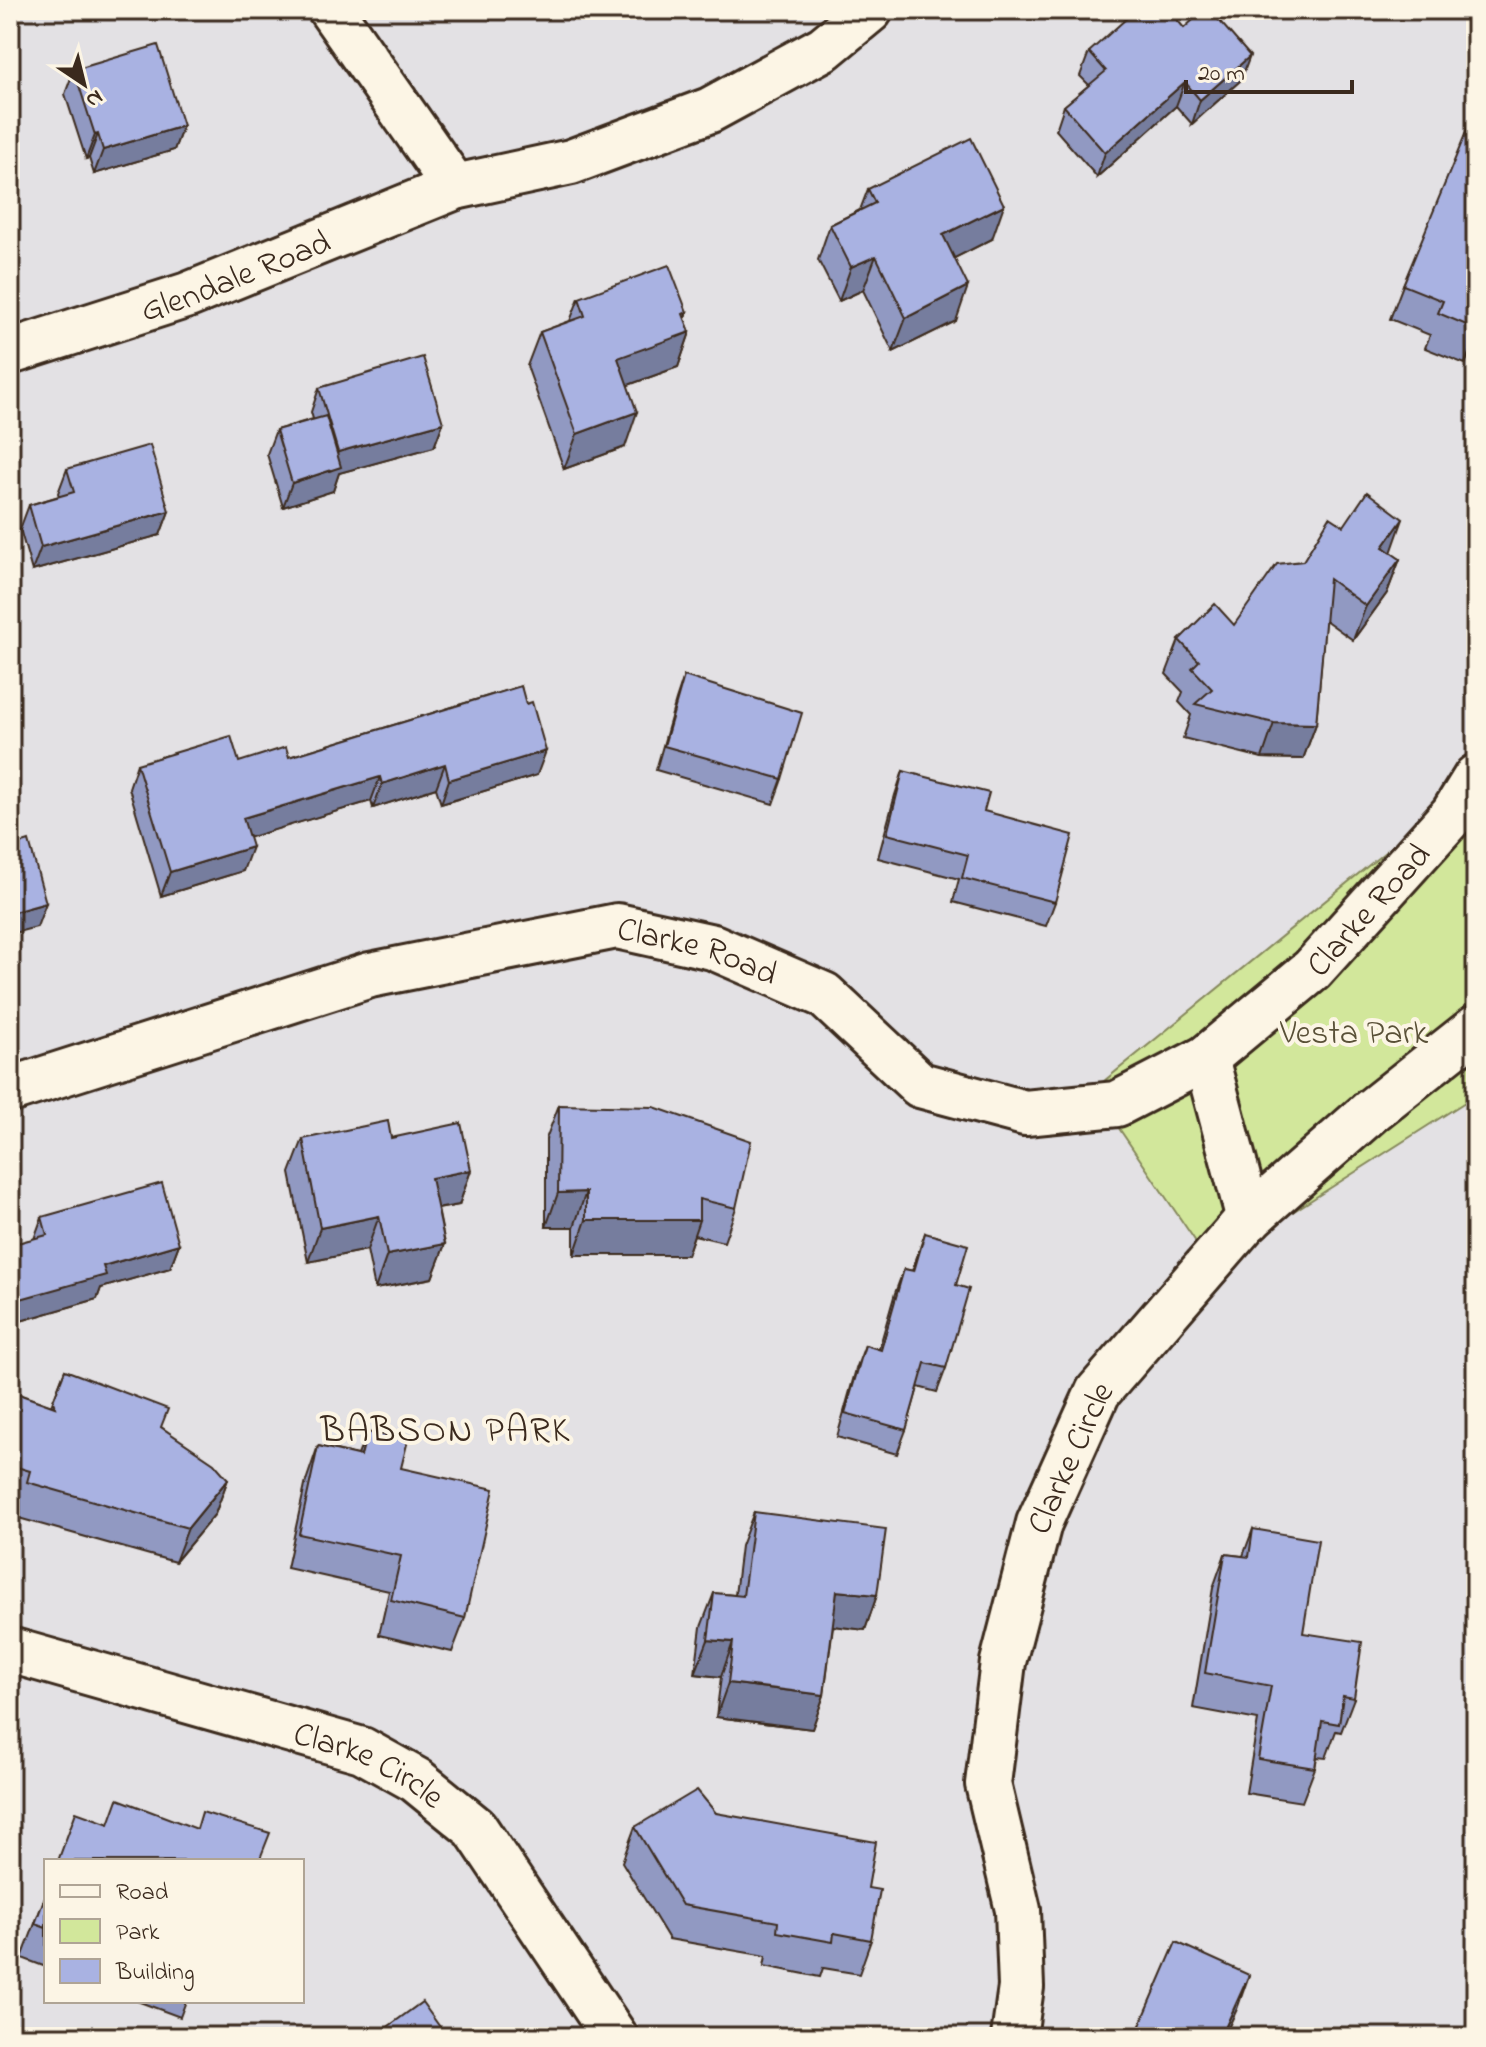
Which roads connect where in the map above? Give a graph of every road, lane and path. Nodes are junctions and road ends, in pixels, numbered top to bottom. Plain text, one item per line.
1 (331, 10) edge
2 (870, 10) edge
3 (455, 187) junction
4 (10, 352) edge
5 (1476, 777) edge
6 (1476, 1028) edge
7 (1206, 1058) junction
8 (10, 1090) edge
9 (1249, 1219) junction
10 (10, 1650) edge
11 (615, 2037) edge
12 (1014, 2037) edge

1 - 3 street
2 - 3 street, Glendale Road
3 - 4 street, Glendale Road
5 - 7 street, Clarke Road
6 - 9 street, Clarke Circle
7 - 8 street, Clarke Road
7 - 9 street
9 - 12 street, Clarke Circle
10 - 11 street, Clarke Circle

